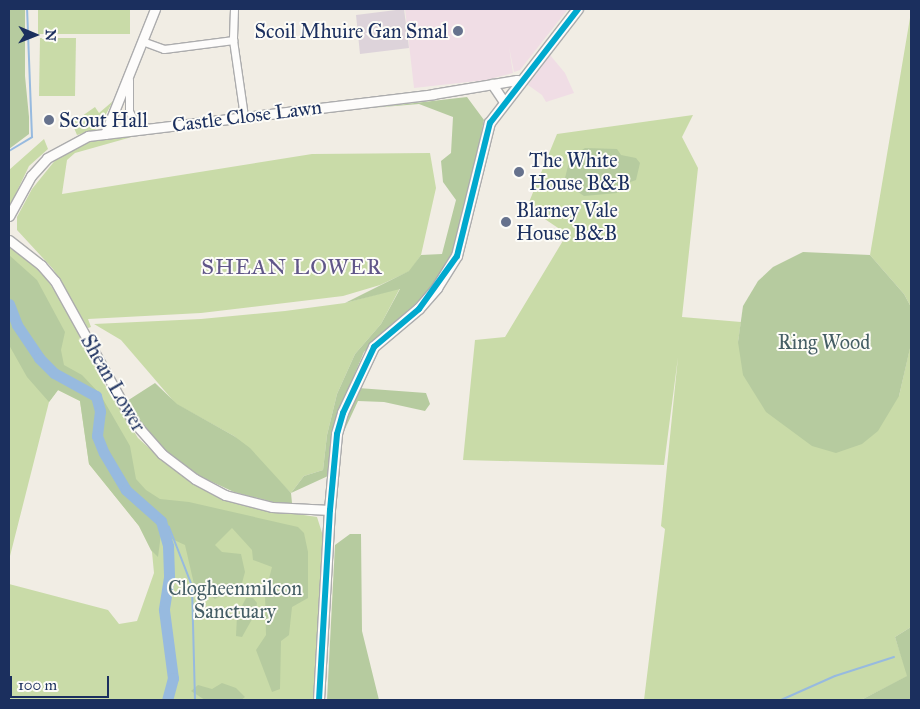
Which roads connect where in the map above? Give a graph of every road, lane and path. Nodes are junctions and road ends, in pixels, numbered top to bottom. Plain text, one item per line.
1 (155, 9) edge
2 (234, 9) edge
3 (578, 9) edge
4 (233, 40) junction
5 (142, 41) junction
6 (129, 72) junction
7 (520, 83) junction
8 (492, 84) junction
9 (504, 102) junction
10 (244, 116) junction
11 (138, 129) junction
12 (105, 134) junction
13 (9, 216) edge
14 (10, 240) edge
15 (330, 510) junction
16 (318, 700) edge

1 - 5 street
2 - 4 street
3 - 7 main road
4 - 5 street
4 - 10 street
5 - 6 street
6 - 11 street
6 - 12 street
7 - 8 street, Castle Close Lawn
7 - 9 main road
8 - 9 street
8 - 10 street, Castle Close Lawn
9 - 15 main road
10 - 11 street, Castle Close Lawn
11 - 12 street, Castle Close Lawn
12 - 13 street, Castle Close Lawn
14 - 15 street, Shean Lower
15 - 16 main road

